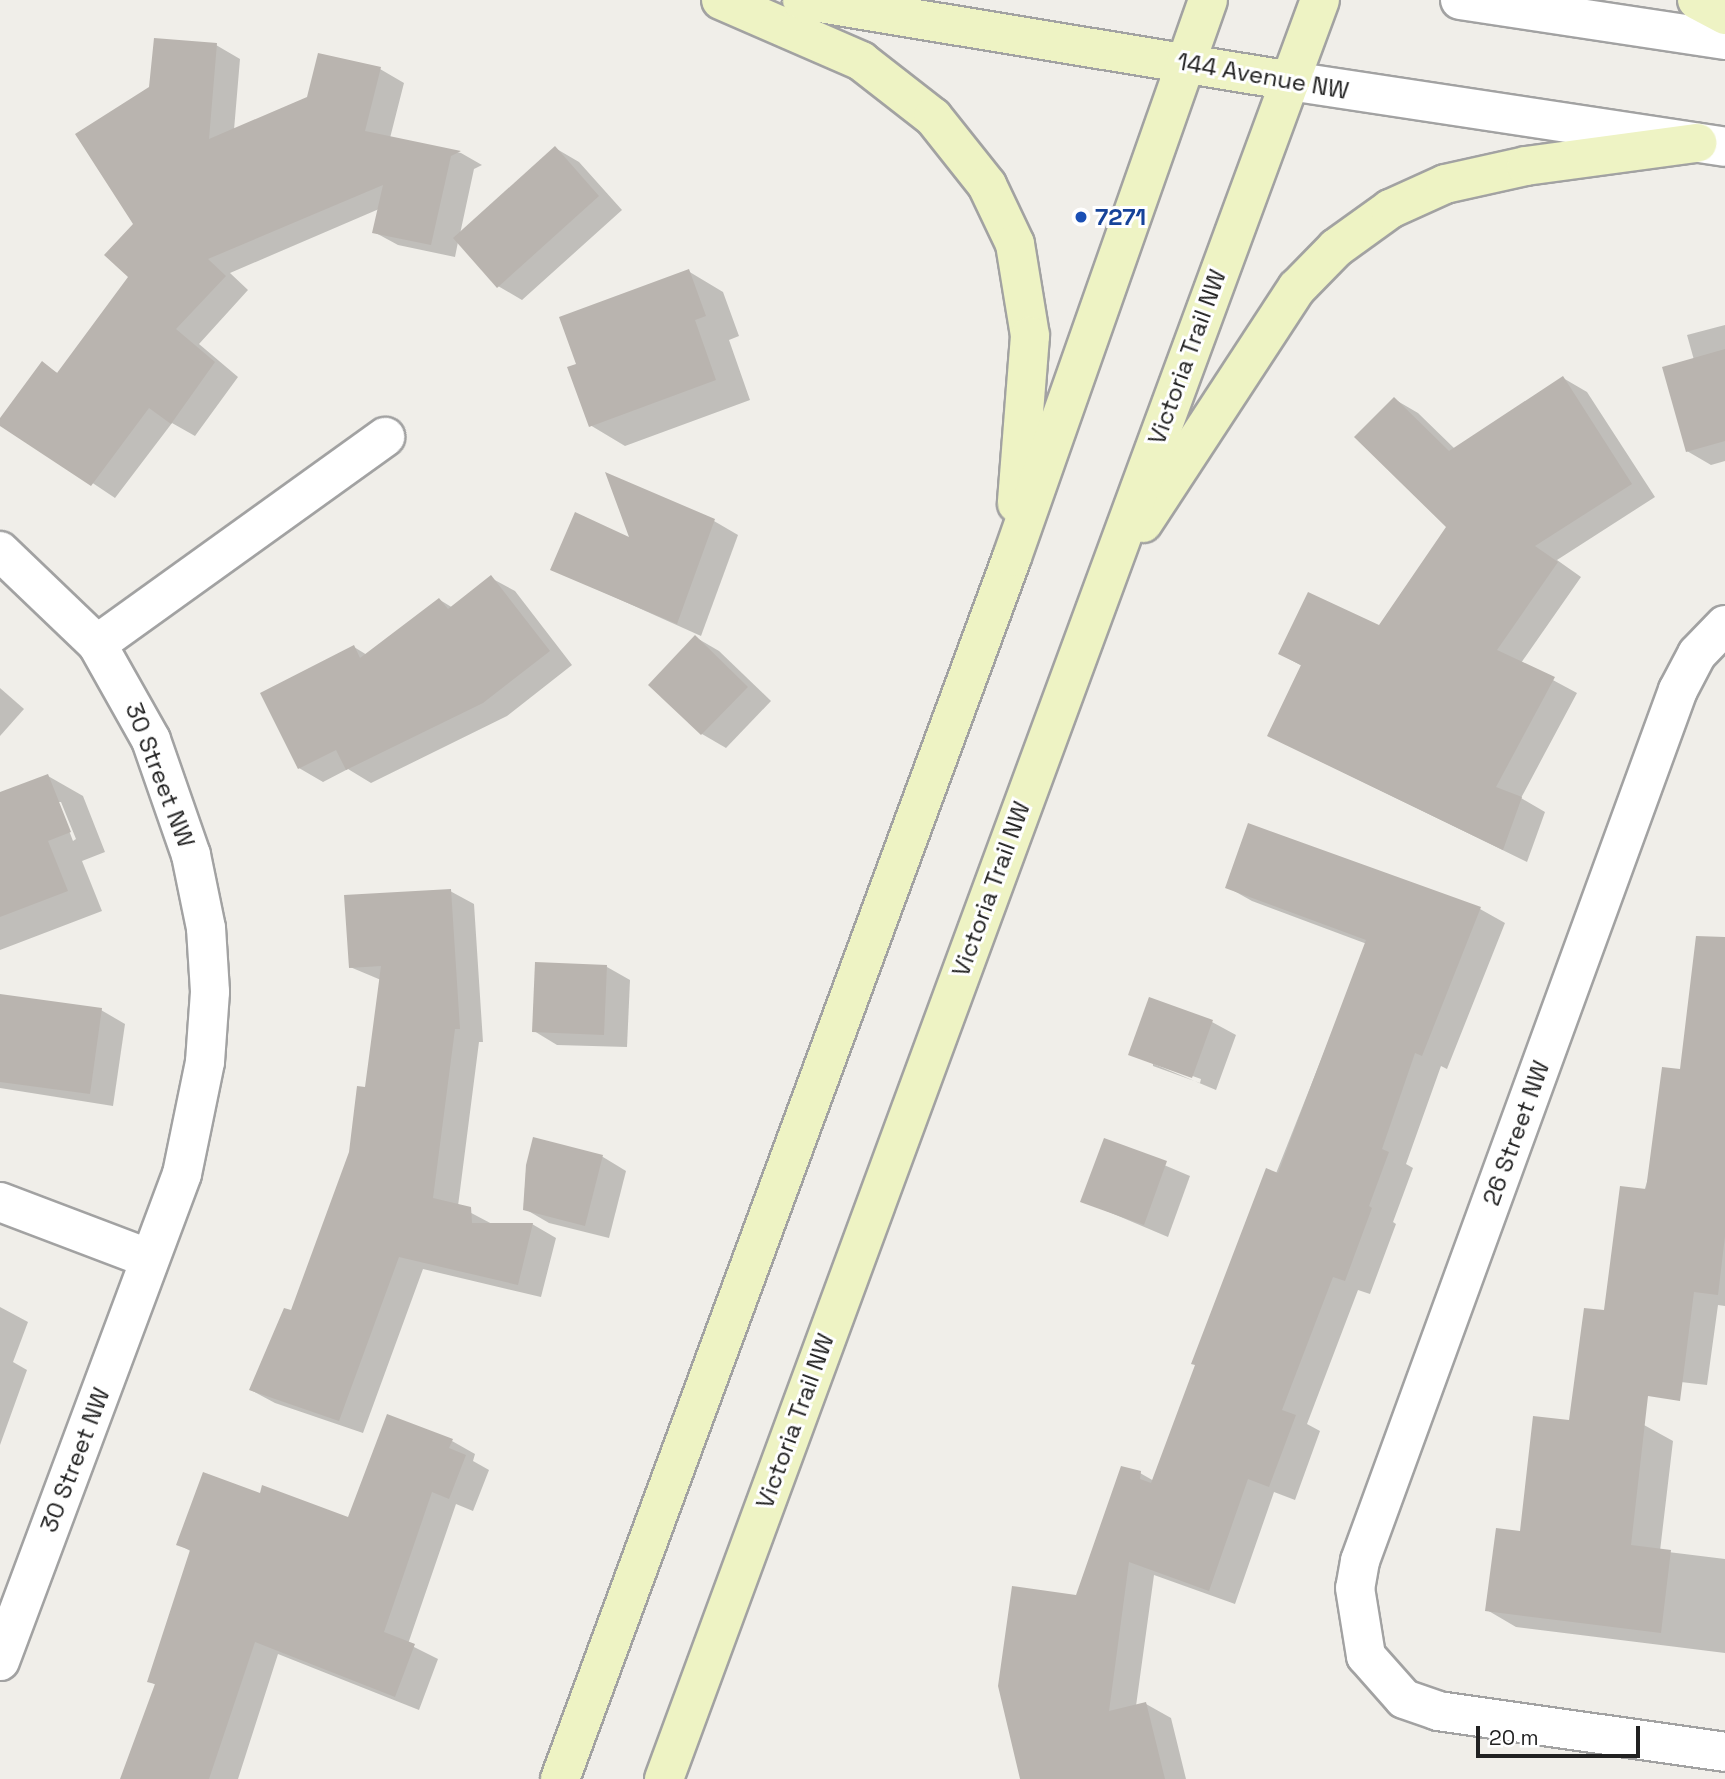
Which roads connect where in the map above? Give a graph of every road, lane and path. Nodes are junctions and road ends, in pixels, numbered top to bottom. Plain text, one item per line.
1 (721, 0) edge
2 (802, 0) edge
3 (1208, 0) edge
4 (1320, 0) edge
5 (1460, 0) edge
6 (1697, 0) edge
7 (1725, 15) edge
8 (1725, 40) edge
9 (1185, 64) junction
10 (1290, 81) junction
11 (1711, 145) edge
12 (385, 437) dead end
13 (0, 551) edge
14 (1012, 557) junction
15 (1102, 586) junction
16 (1725, 625) edge
17 (97, 644) junction
18 (0, 1202) edge
19 (150, 1259) junction
20 (0, 1661) edge
21 (1725, 1752) edge
22 (560, 1779) edge
23 (664, 1779) edge

1 - 14 main road
2 - 9 main road, 144 Avenue NW
3 - 9 main road
4 - 10 main road, Victoria Trail NW
5 - 8 street
6 - 7 main road
9 - 10 main road, 144 Avenue NW
9 - 14 main road
10 - 11 street, 144 Avenue NW
10 - 15 main road, Victoria Trail NW
11 - 15 main road
12 - 17 street
13 - 17 street, 30 Street NW
14 - 22 main road
15 - 23 main road, Victoria Trail NW
16 - 21 street, 26 Street NW
17 - 19 street, 30 Street NW
18 - 19 street
19 - 20 street, 30 Street NW

